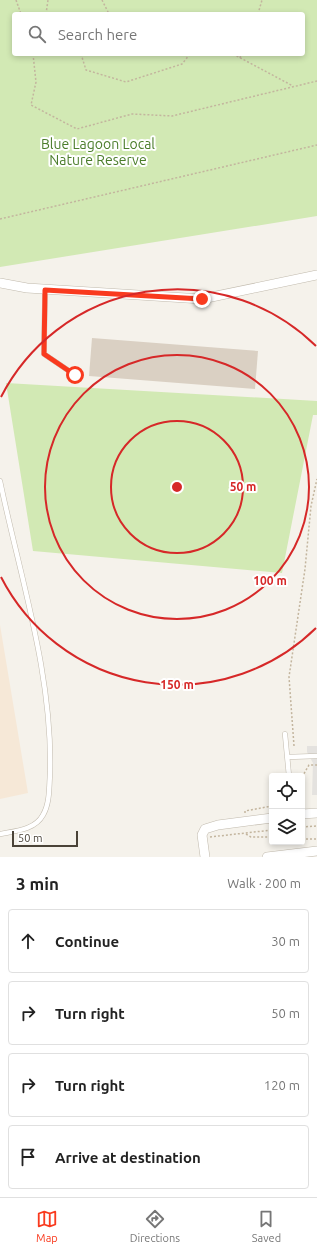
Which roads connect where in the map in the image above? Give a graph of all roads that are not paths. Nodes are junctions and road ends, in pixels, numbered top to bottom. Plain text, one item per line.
1 (317, 275) edge
2 (0, 283) edge
3 (45, 290) junction
4 (75, 375) dead end
5 (0, 481) edge
6 (285, 734) dead end
7 (288, 756) junction
8 (317, 756) edge
9 (290, 773) edge
10 (317, 813) edge
11 (305, 814) edge
12 (269, 818) edge
13 (0, 834) edge
14 (317, 851) edge
15 (205, 857) edge
16 (267, 857) edge

1 - 3 street
2 - 3 street
3 - 4 lane
5 - 13 lane
6 - 7 lane
7 - 8 lane
7 - 9 lane
10 - 11 street
12 - 15 street
14 - 16 street

